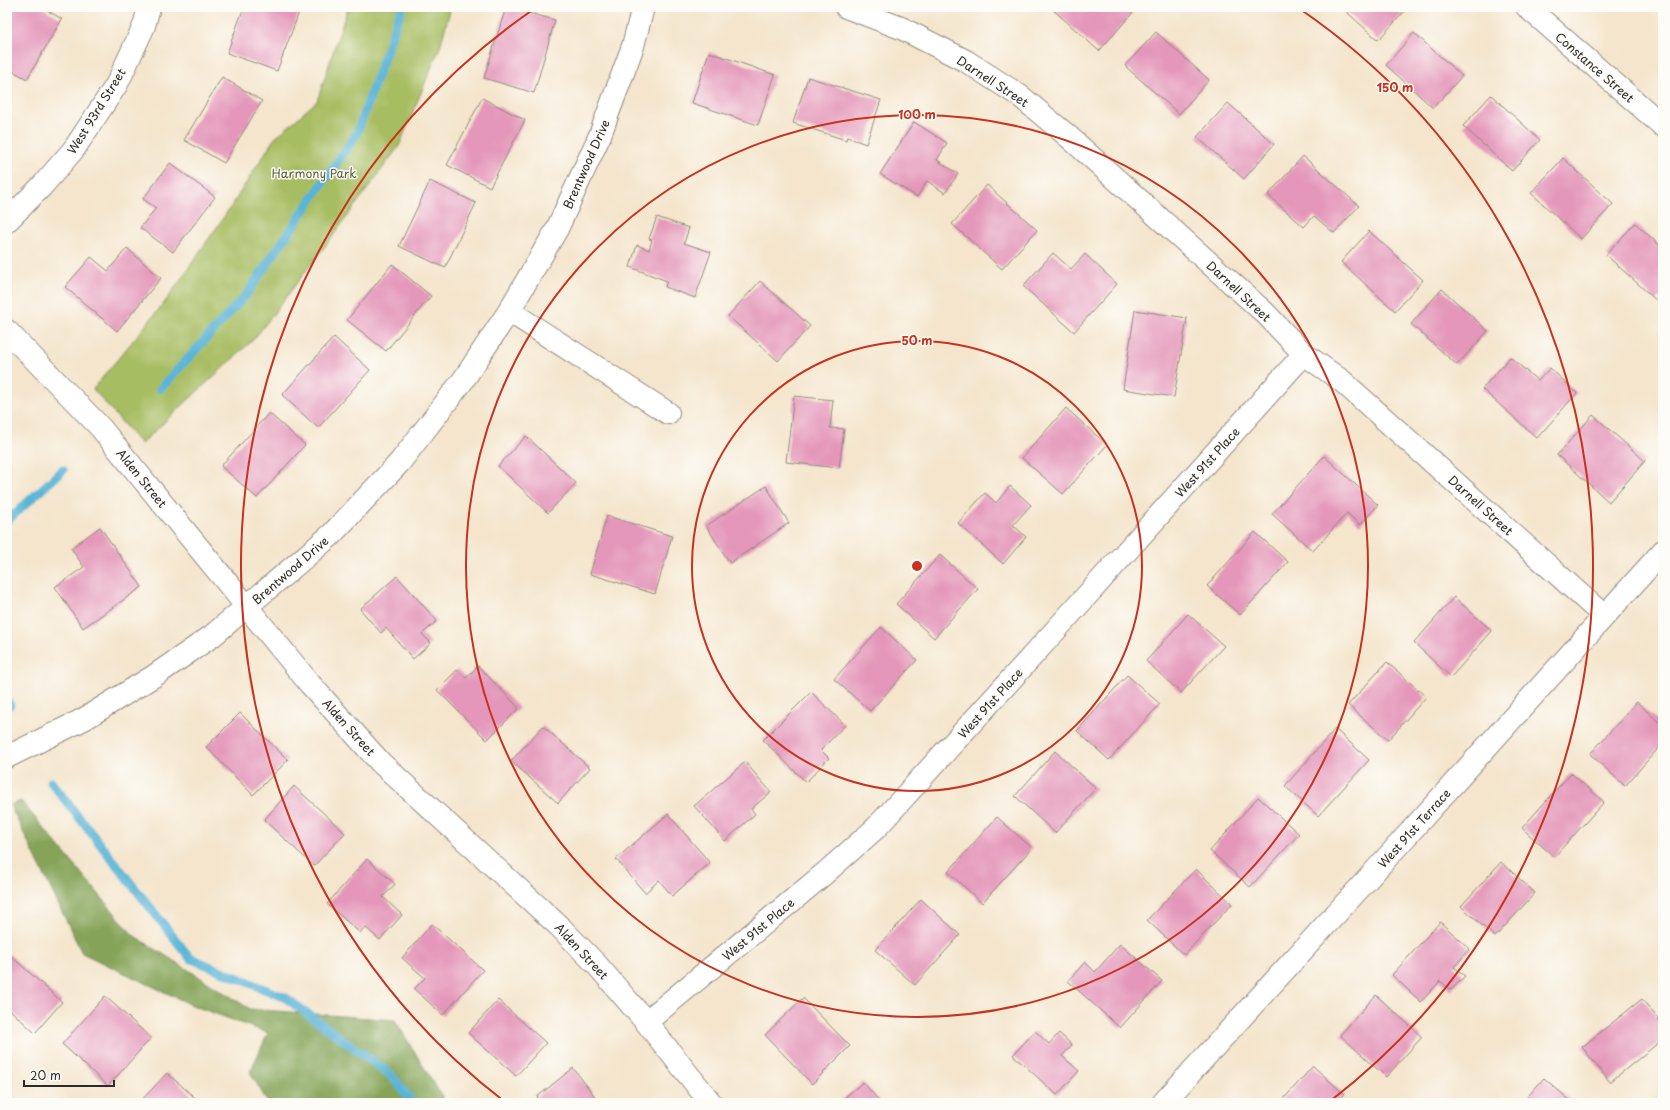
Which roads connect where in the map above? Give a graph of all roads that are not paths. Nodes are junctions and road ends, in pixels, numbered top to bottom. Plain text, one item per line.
1 (149, 7) edge
2 (643, 7) edge
3 (846, 7) edge
4 (1528, 7) edge
5 (1663, 126) edge
6 (7, 221) edge
7 (509, 311) junction
8 (7, 331) edge
9 (1304, 354) junction
10 (668, 413) dead end
11 (1663, 551) edge
12 (247, 608) junction
13 (1604, 616) junction
14 (7, 757) edge
15 (646, 1022) junction
16 (711, 1103) edge
17 (1163, 1103) edge

1 - 6 street, West 93rd Street
2 - 7 street, Brentwood Drive
3 - 9 street, Darnell Street
4 - 5 street, Constance Street
7 - 10 street
7 - 12 street, Brentwood Drive
8 - 12 street, Alden Street
9 - 13 street, Darnell Street
9 - 15 street, West 91st Place
11 - 13 street, West 91st Terrace
12 - 14 street, Brentwood Drive
12 - 15 street, Alden Street
13 - 17 street, West 91st Terrace
15 - 16 street, Alden Street

